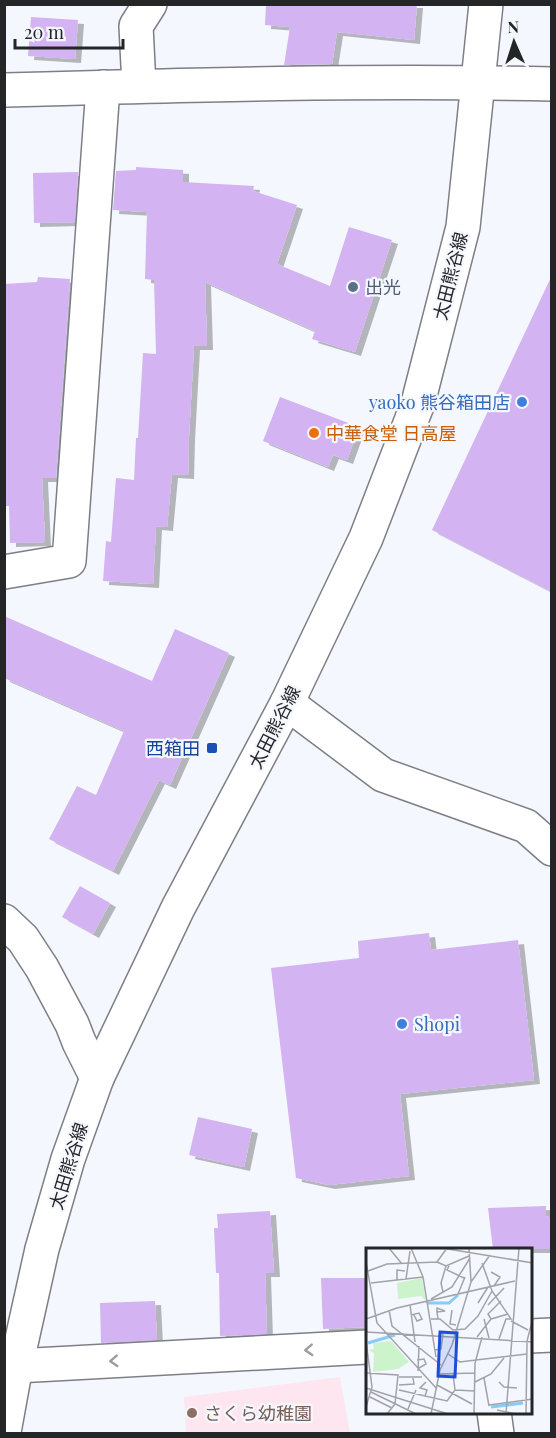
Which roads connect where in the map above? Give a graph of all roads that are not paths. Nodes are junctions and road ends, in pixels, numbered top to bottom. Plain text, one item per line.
1 (150, 4) edge
2 (486, 4) edge
3 (478, 83) junction
4 (552, 84) edge
5 (139, 86) junction
6 (103, 87) junction
7 (4, 90) edge
8 (4, 572) edge
9 (287, 703) junction
10 (552, 849) edge
11 (4, 921) edge
12 (97, 1078) junction
13 (552, 1335) edge
14 (532, 1336) edge
15 (366, 1347) edge
16 (15, 1366) junction
17 (494, 1414) edge
18 (4, 1432) edge
19 (497, 1434) edge

1 - 5 street
2 - 3 street, 太田熊谷線
3 - 4 street
3 - 5 street
3 - 9 street, 太田熊谷線
5 - 6 street
6 - 7 street
6 - 8 street
9 - 10 street
9 - 12 street, 太田熊谷線
11 - 12 street
12 - 16 street, 太田熊谷線
13 - 14 street
15 -> 16 street
16 - 18 street, 太田熊谷線
17 - 19 street

